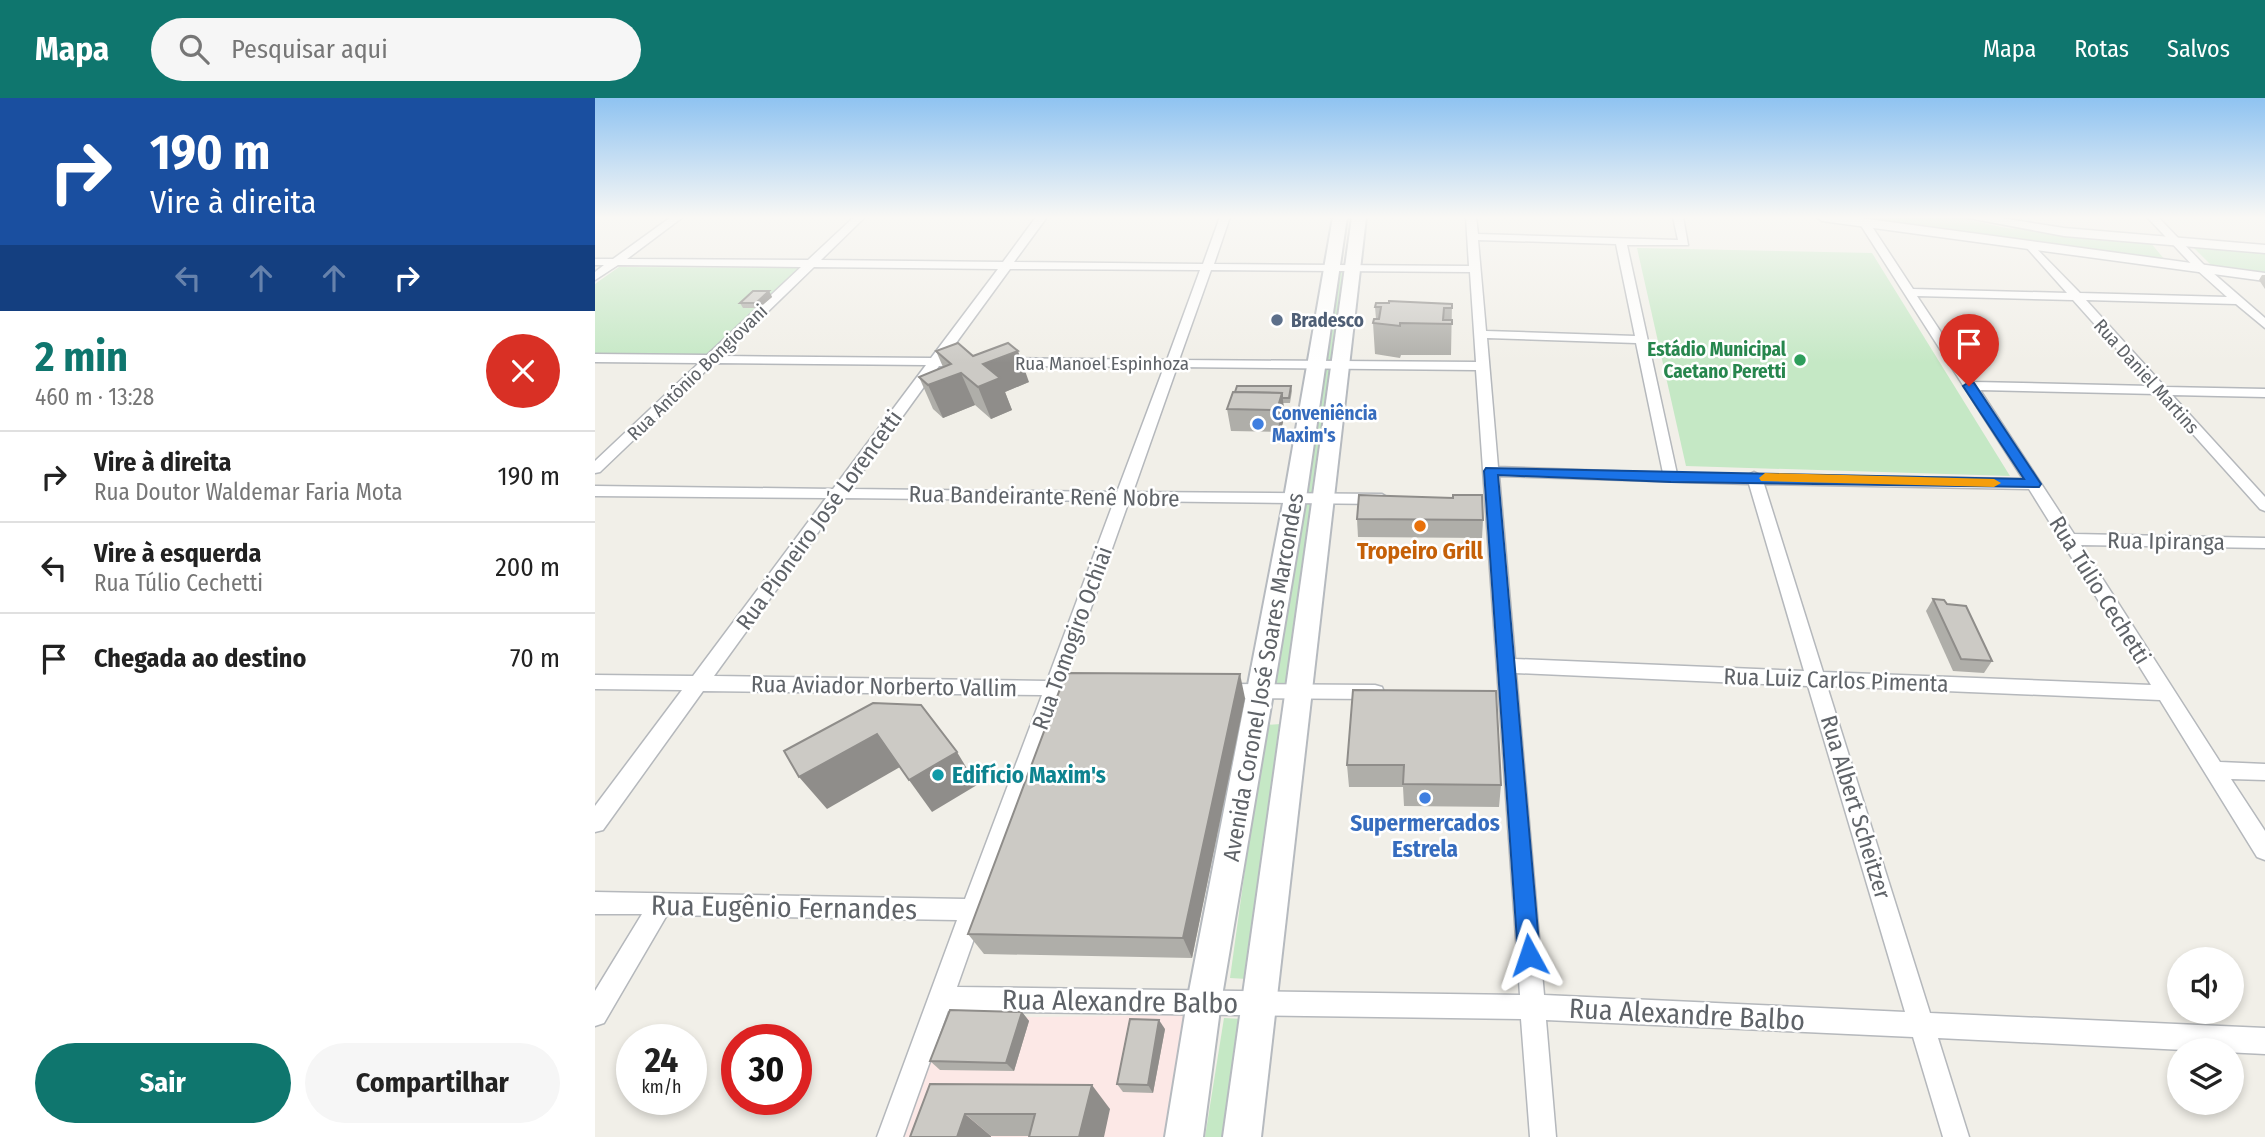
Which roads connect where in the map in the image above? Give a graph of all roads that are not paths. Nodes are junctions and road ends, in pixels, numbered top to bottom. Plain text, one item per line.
1 (611, 265) edge
2 (809, 265) edge
3 (1007, 265) edge
4 (1056, 265) edge
5 (1475, 265) edge
6 (1626, 265) edge
7 (1892, 265) edge
8 (2048, 265) edge
9 (2186, 265) edge
10 (2199, 265) edge
11 (1207, 267) junction
12 (1332, 268) junction
13 (1353, 268) junction
14 (2201, 268) junction
15 (1475, 269) junction
16 (595, 277) edge
17 (2265, 277) edge
18 (1910, 292) junction
19 (2076, 297) junction
20 (2239, 301) junction
21 (2265, 324) edge
22 (1480, 334) junction
23 (1643, 340) junction
24 (595, 358) edge
25 (711, 359) junction
26 (936, 361) junction
27 (1172, 363) junction
28 (1317, 364) junction
29 (1341, 365) junction
30 (1483, 366) junction
31 (1969, 386) junction
32 (2161, 390) junction
33 (2265, 393) edge
34 (595, 470) edge
35 (1491, 471) junction
36 (1754, 477) junction
37 (1671, 478) junction
38 (2034, 484) junction
39 (595, 491) edge
40 (839, 494) junction
41 (1123, 496) junction
42 (1296, 498) junction
43 (1323, 499) junction
44 (1402, 500) edge
45 (2265, 506) edge
46 (2067, 538) junction
47 (2265, 542) edge
48 (1506, 666) junction
49 (1818, 679) junction
50 (595, 682) edge
51 (699, 683) junction
52 (1054, 688) junction
53 (1081, 688) edge
54 (1204, 691) edge
55 (1259, 691) junction
56 (1299, 691) junction
57 (1388, 692) edge
58 (2165, 694) junction
59 (2215, 770) junction
60 (2265, 772) edge
61 (595, 823) edge
62 (2265, 850) edge
63 (595, 903) edge
64 (660, 905) junction
65 (973, 910) junction
66 (941, 999) junction
67 (1204, 1002) junction
68 (1259, 1003) junction
69 (1533, 1007) junction
70 (595, 1014) edge
71 (1921, 1025) junction
72 (2265, 1041) edge
73 (890, 1137) edge
74 (1184, 1137) edge
75 (1242, 1137) edge
76 (1543, 1137) edge
77 (1956, 1137) edge

1 - 16 street
2 - 25 street, Rua Antônio Bongiovani
3 - 26 street, Rua Pioneiro José Lorencetti
4 - 11 street
5 - 15 street
6 - 23 street
7 - 18 street, Rua Túlio Cechetti
8 - 19 street, Rua Daniel Martins
9 - 14 street
10 - 14 street
11 - 12 street
11 - 27 street, Rua Tomogiro Ochiai
12 - 13 street
12 - 28 main road, Avenida Coronel José Soares Marcondes
13 - 15 street
13 - 29 main road, Avenida Coronel José Soares Marcondes
14 - 17 street
14 - 20 street
15 - 22 street
18 - 19 street
18 - 31 street, Rua Túlio Cechetti
19 - 20 street
19 - 32 street, Rua Daniel Martins
20 - 21 street
22 - 23 street
22 - 30 street
23 - 37 street
24 - 25 street, Rua Manoel Espinhoza
25 - 26 street, Rua Manoel Espinhoza
25 - 34 street, Rua Antônio Bongiovani
26 - 27 street, Rua Manoel Espinhoza
26 - 40 street, Rua Pioneiro José Lorencetti
27 - 28 street, Rua Manoel Espinhoza
27 - 41 street, Rua Tomogiro Ochiai
28 - 29 street, Rua Manoel Espinhoza
28 - 42 main road, Avenida Coronel José Soares Marcondes
29 - 30 street, Rua Manoel Espinhoza
29 - 43 main road, Avenida Coronel José Soares Marcondes
30 - 35 street
31 - 32 street
31 - 38 street, Rua Túlio Cechetti
32 - 33 street
32 - 45 street, Rua Daniel Martins
35 - 37 street
35 - 48 street
36 - 37 street
36 - 38 street
36 - 49 street, Rua Albert Scheitzer
38 - 46 street, Rua Túlio Cechetti
39 - 40 street, Rua Bandeirante Renê Nobre
40 - 41 street, Rua Bandeirante Renê Nobre
40 - 51 street, Rua Pioneiro José Lorencetti
41 - 42 street, Rua Bandeirante Renê Nobre
41 - 52 street, Rua Tomogiro Ochiai
42 - 43 street, Rua Bandeirante Renê Nobre
42 - 55 main road, Avenida Coronel José Soares Marcondes
43 - 44 street, Rua Bandeirante Renê Nobre
43 - 56 main road, Avenida Coronel José Soares Marcondes
46 - 47 street, Rua Ipiranga
46 - 58 street, Rua Túlio Cechetti
48 - 49 street, Rua Luiz Carlos Pimenta
48 - 69 street
49 - 58 street, Rua Luiz Carlos Pimenta
49 - 71 street, Rua Albert Scheitzer
50 - 51 street, Rua Aviador Norberto Vallim
51 - 52 street, Rua Aviador Norberto Vallim
51 - 61 street, Rua Pioneiro José Lorencetti
52 - 53 street, Rua Aviador Norberto Vallim
52 - 65 street, Rua Tomogiro Ochiai
54 - 55 street
55 - 56 street
55 - 67 main road, Avenida Coronel José Soares Marcondes
56 - 57 street
56 - 68 main road, Avenida Coronel José Soares Marcondes
58 - 59 street, Rua Túlio Cechetti
59 - 60 street
59 - 62 street, Rua Túlio Cechetti
63 - 64 street, Rua Eugênio Fernandes
64 - 65 street, Rua Eugênio Fernandes
64 - 70 street
65 - 66 street, Rua Tomogiro Ochiai
66 - 67 street, Rua Alexandre Balbo
66 - 73 street, Rua Tomogiro Ochiai
67 - 68 street, Rua Alexandre Balbo
67 - 74 main road, Avenida Coronel José Soares Marcondes
68 - 69 street, Rua Alexandre Balbo
68 - 75 main road, Avenida Coronel José Soares Marcondes
69 - 71 street, Rua Alexandre Balbo
69 - 76 street
71 - 72 street, Rua Alexandre Balbo
71 - 77 street, Rua Albert Scheitzer

